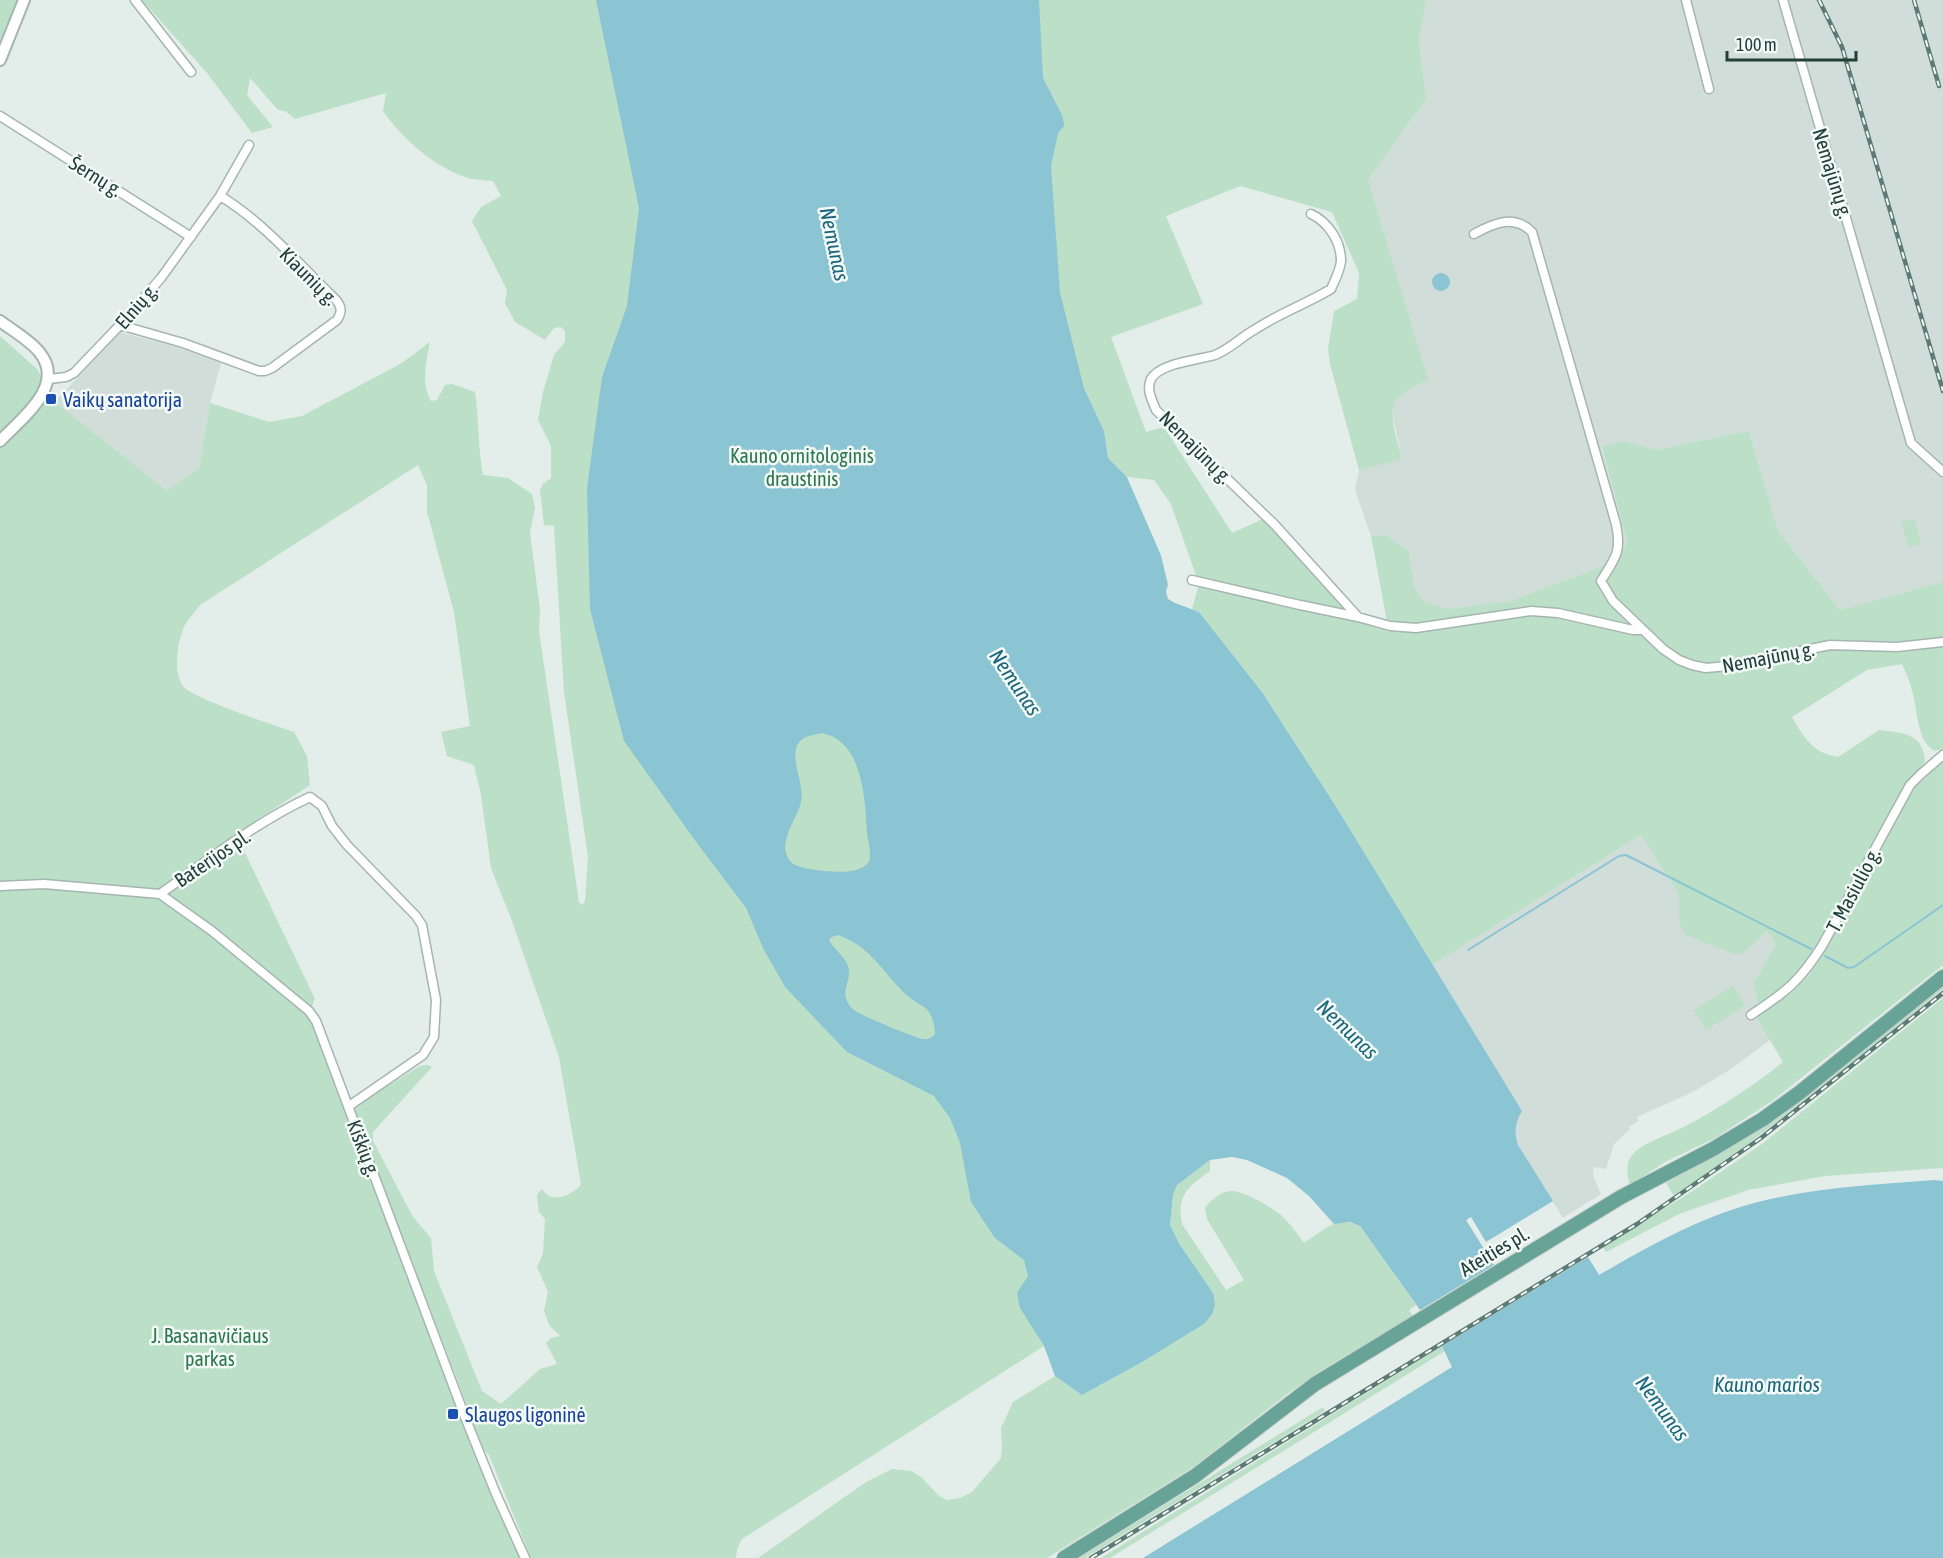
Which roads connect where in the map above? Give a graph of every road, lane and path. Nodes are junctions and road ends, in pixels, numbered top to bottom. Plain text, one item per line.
1 (24, 0) edge
2 (135, 0) edge
3 (1686, 0) edge
4 (1783, 0) edge
5 (0, 60) edge
6 (191, 72) dead end
7 (1709, 89) dead end
8 (0, 116) edge
9 (249, 145) dead end
10 (220, 196) junction
11 (1311, 214) dead end
12 (1474, 234) dead end
13 (191, 237) junction
14 (0, 321) edge
15 (120, 325) junction
16 (49, 379) junction
17 (0, 441) edge
18 (1943, 472) edge
19 (1192, 579) dead end
20 (1358, 617) junction
21 (1643, 630) junction
22 (1943, 642) edge
23 (1943, 755) edge
24 (310, 797) joint
25 (0, 886) edge
26 (160, 894) junction
27 (1943, 977) edge
28 (1751, 1015) dead end
29 (349, 1106) junction
30 (525, 1558) edge
31 (1064, 1558) edge

1 - 5 street
2 - 6 street
3 - 7 street
4 - 18 street, Nemajūnų g.
8 - 13 street, Šernų g.
9 - 10 street, Elnių g.
10 - 13 street, Elnių g.
10 - 15 street, Kiaunių g.
11 - 20 street, Nemajūnų g.
12 - 21 street, Nemajūnų g.
13 - 15 street, Elnių g.
14 - 16 street
15 - 16 street, Elnių g.
16 - 17 street
19 - 20 street
20 - 21 street
21 - 22 street, Nemajūnų g.
23 - 28 street, T. Masiulio g.
24 - 26 street, Baterijos pl.
24 - 29 street, Kiškių g.
25 - 26 street, Baterijos pl.
26 - 29 street
27 - 31 main road, Ateities pl.
29 - 30 street, Kiškių g.

